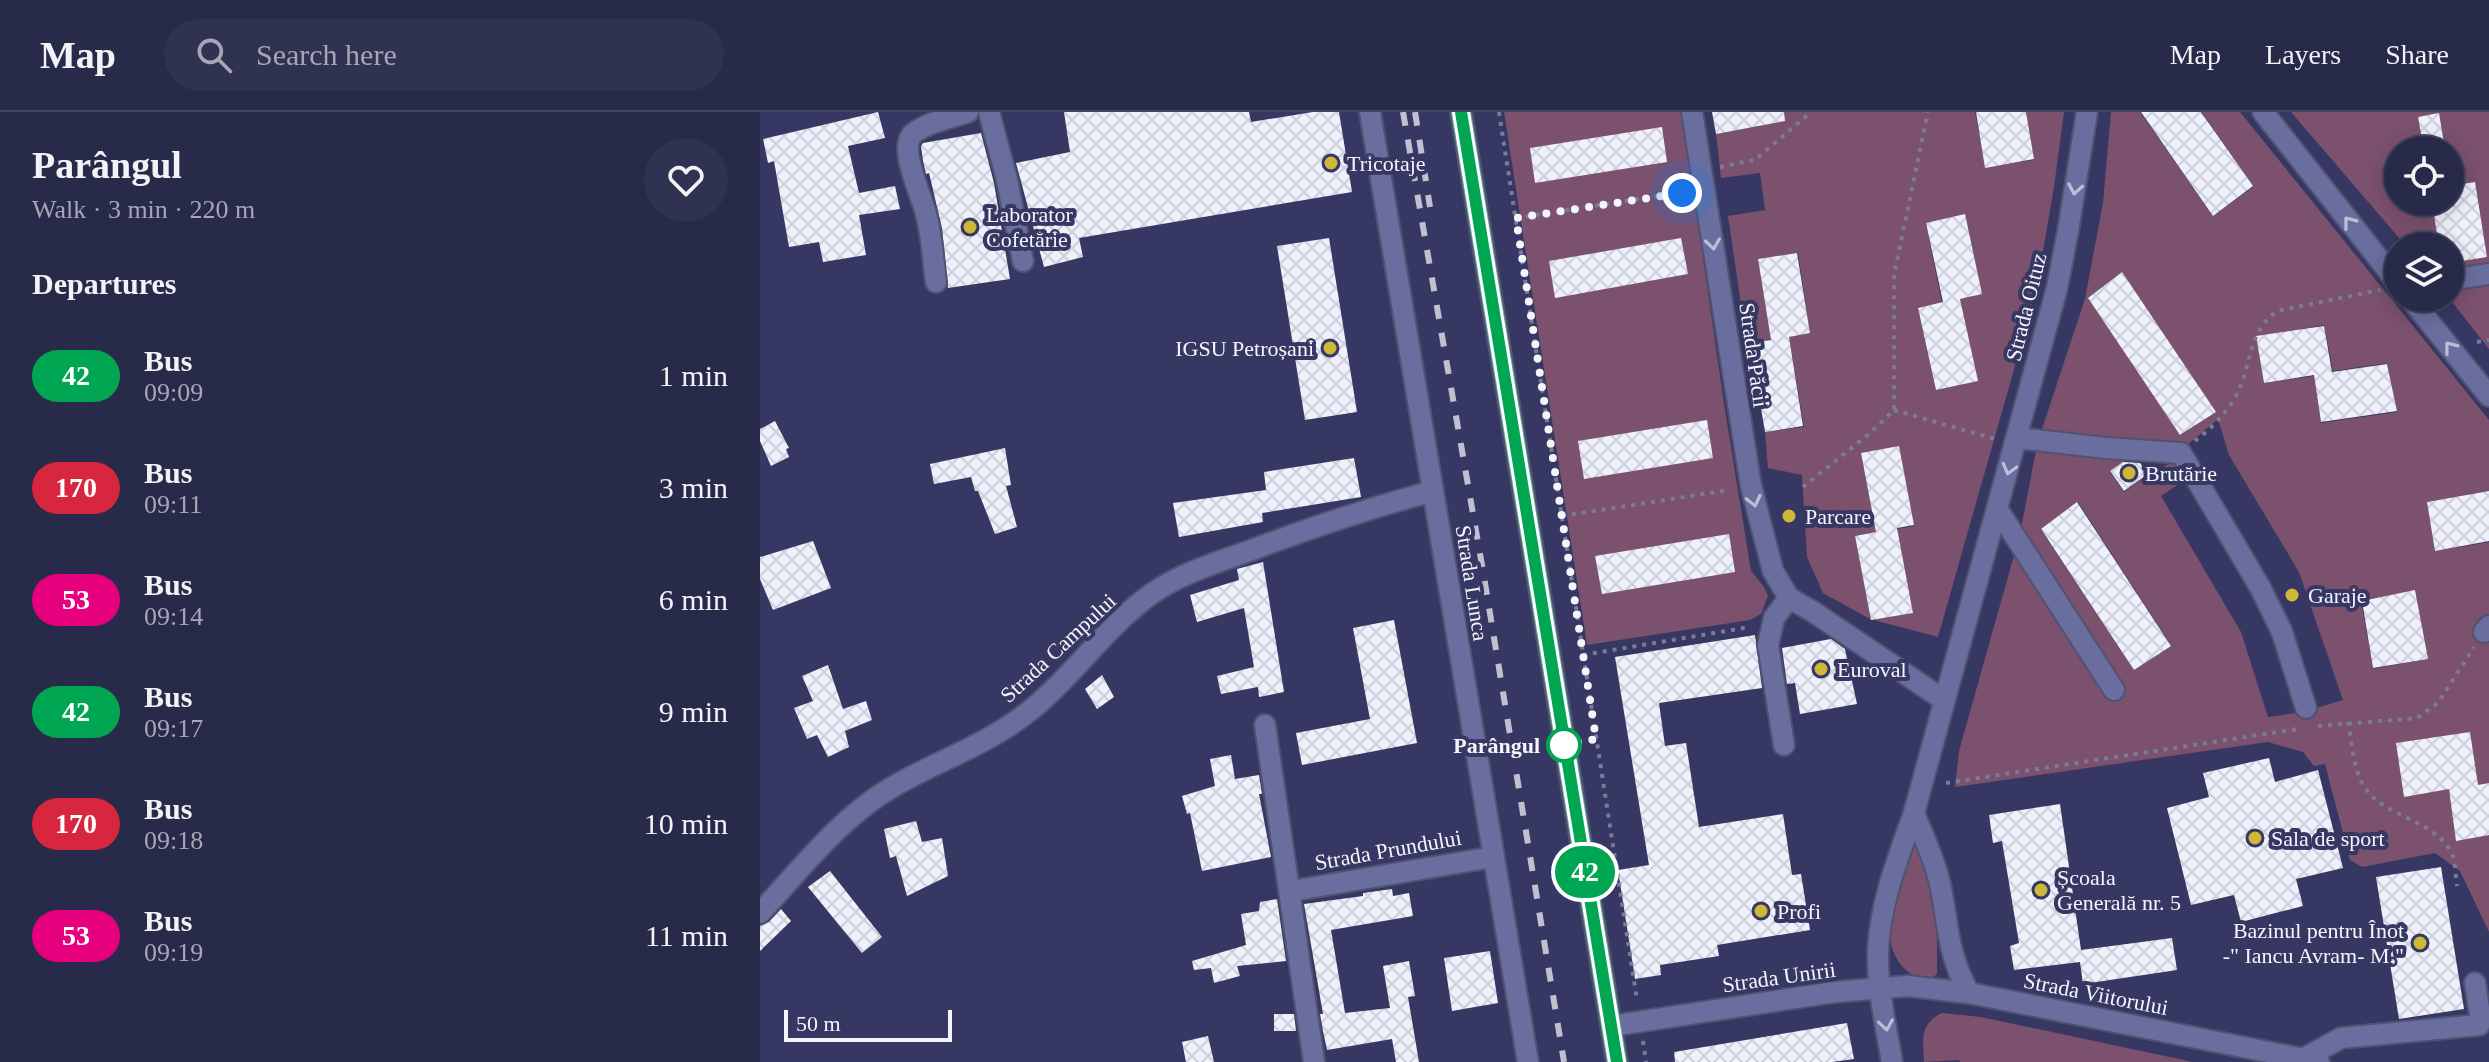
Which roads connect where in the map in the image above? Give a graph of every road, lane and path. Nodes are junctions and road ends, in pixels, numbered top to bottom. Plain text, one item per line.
1 (968, 112) edge
2 (989, 112) edge
3 (1370, 112) edge
4 (1461, 112) edge
5 (1499, 112) edge
6 (1692, 112) edge
7 (1811, 112) edge
8 (1928, 112) edge
9 (2087, 112) edge
10 (2263, 112) edge
11 (1704, 180) junction
12 (1516, 218) junction
13 (1023, 261) dead end
14 (2384, 273) edge
15 (2489, 274) edge
16 (2464, 278) edge
17 (936, 282) dead end
18 (2384, 288) edge
19 (2421, 312) edge
20 (2489, 340) edge
21 (2477, 342) dead end
22 (2489, 396) edge
23 (1894, 410) junction
24 (2007, 438) junction
25 (2181, 453) junction
26 (1751, 486) junction
27 (1803, 487) dead end
28 (1433, 491) junction
29 (1998, 510) junction
30 (1562, 516) junction
31 (1789, 598) junction
32 (1772, 623) junction
33 (2486, 629) edge
34 (1583, 655) junction
35 (2114, 690) dead end
36 (1944, 700) junction
37 (2306, 708) dead end
38 (2348, 722) junction
39 (1265, 725) dead end
40 (1784, 745) dead end
41 (1946, 783) dead end
42 (1914, 813) junction
43 (1493, 857) junction
44 (2457, 886) dead end
45 (1291, 891) junction
46 (760, 913) edge
47 (2475, 983) dead end
48 (1880, 987) junction
49 (1969, 993) junction
50 (1640, 1022) junction
51 (1611, 1026) junction
52 (2307, 1061) edge
53 (1314, 1062) edge
54 (1528, 1062) edge
55 (1617, 1062) edge
56 (1646, 1062) edge
57 (1892, 1062) edge

1 - 17 street
2 - 13 street
3 - 28 street, Strada Lunca
4 - 51 main road
5 - 12 path
6 - 11 street, Strada Păcii
7 - 11 path
8 - 23 path
9 -> 24 street, Strada Oituz
14 -> 10 street
11 - 12 path
11 -> 26 street, Strada Păcii
12 - 30 path
15 - 16 street
18 - 25 path
22 -> 19 street
20 - 21 path
23 - 24 path
23 - 27 path
24 - 25 street
24 -> 29 street, Strada Oituz
25 - 37 street
26 - 30 path
26 -> 31 street, Strada Păcii
28 - 43 street, Strada Lunca
28 - 46 street, Strada Campului
29 - 35 street
29 - 36 street, Strada Oituz
30 - 34 path
31 - 32 street
31 - 36 street
32 - 34 path
32 - 40 street
33 - 38 path
34 - 50 path
36 - 42 street, Strada Oituz
38 - 41 path
38 - 44 path
39 - 45 street, Strada Prundului
42 - 48 street, Strada Oituz
42 - 49 street
43 - 45 street, Strada Prundului
43 - 54 street, Strada Lunca
45 - 53 street, Strada Prundului
47 - 52 street
48 - 49 street, Strada Viitorului
48 - 50 street, Strada Unirii
48 -> 57 street
49 - 52 street, Strada Viitorului
50 - 51 street, Strada Unirii
50 - 56 path
51 - 55 main road

